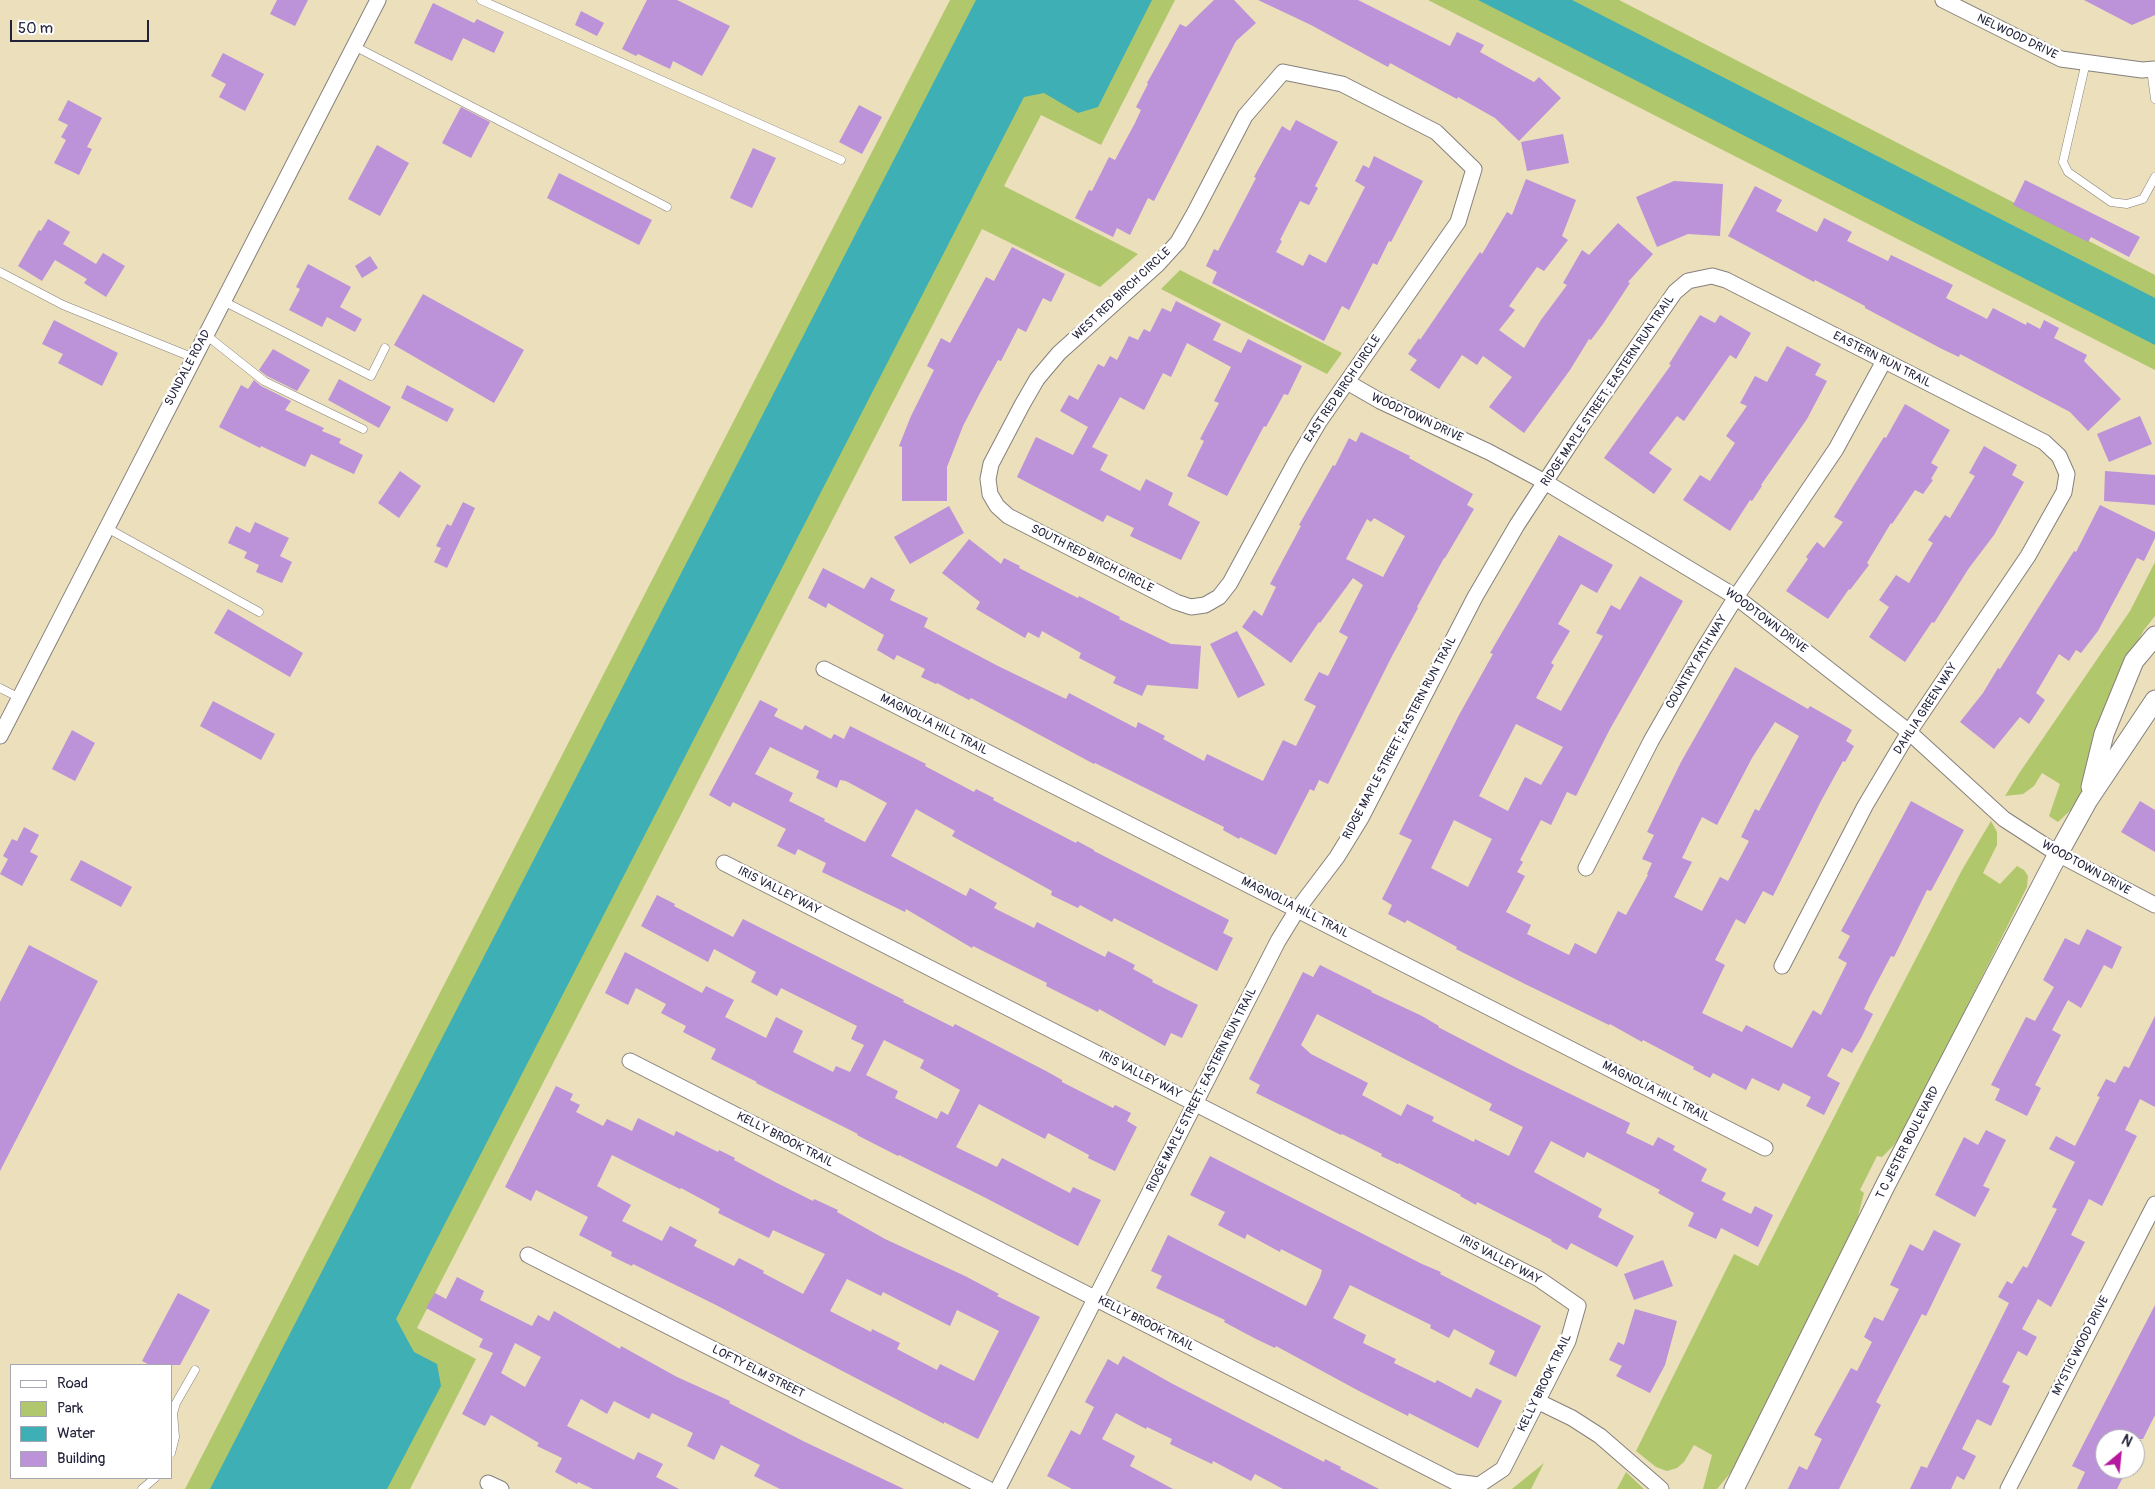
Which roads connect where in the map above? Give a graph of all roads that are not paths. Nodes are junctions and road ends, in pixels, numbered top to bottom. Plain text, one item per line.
1 (378, 0) edge
2 (482, 0) edge
3 (1943, 0) edge
4 (354, 46) junction
5 (2086, 62) junction
6 (2153, 69) edge
7 (1283, 72) joint
8 (2155, 99) edge
9 (841, 160) dead end
10 (2155, 177) edge
11 (667, 207) dead end
12 (0, 272) edge
13 (1699, 278) joint
14 (224, 301) junction
15 (206, 334) junction
16 (385, 348) dead end
17 (194, 358) junction
18 (1884, 361) junction
19 (1347, 382) junction
20 (363, 429) dead end
21 (2059, 456) joint
22 (1545, 482) junction
23 (990, 494) joint
24 (107, 528) junction
25 (1736, 597) junction
26 (1205, 605) joint
27 (259, 612) dead end
28 (2155, 636) edge
29 (824, 669) dead end
30 (0, 688) edge
31 (20, 698) junction
32 (2155, 700) edge
33 (1909, 732) junction
34 (0, 736) edge
35 (2088, 800) junction
36 (2058, 854) junction
37 (724, 863) dead end
38 (1586, 868) dead end
39 (2155, 905) edge
40 (1297, 910) junction
41 (1782, 966) dead end
42 (630, 1061) dead end
43 (1195, 1103) junction
44 (1765, 1148) dead end
45 (2155, 1204) edge
46 (528, 1255) dead end
47 (1096, 1298) junction
48 (1578, 1306) joint
49 (195, 1370) dead end
50 (1537, 1401) junction
51 (172, 1413) edge
52 (172, 1413) edge
53 (172, 1449) edge
54 (154, 1479) edge
55 (142, 1489) edge
56 (988, 1489) edge
57 (998, 1489) edge
58 (1661, 1489) edge
59 (1734, 1489) edge
60 (2008, 1489) edge

1 - 4 street, SUNDALE ROAD
2 - 9 lane
3 - 5 street, NELWOOD DRIVE
4 - 11 lane
4 - 14 street, SUNDALE ROAD
5 - 6 street, NELWOOD DRIVE
5 - 10 lane
6 - 8 lane
7 - 19 street, EAST RED BIRCH CIRCLE
7 - 23 street, WEST RED BIRCH CIRCLE
12 - 17 lane
13 - 18 street, EASTERN RUN TRAIL
13 - 22 street, RIDGE MAPLE STREET; EASTERN RUN TRAIL
14 - 15 street, SUNDALE ROAD
14 - 16 lane
15 - 17 street, SUNDALE ROAD
15 - 20 lane
17 - 24 street, SUNDALE ROAD
18 - 21 street, EASTERN RUN TRAIL
18 - 25 street, COUNTRY PATH WAY
19 - 22 street, WOODTOWN DRIVE
19 - 26 street, EAST RED BIRCH CIRCLE
21 - 33 street, DAHLIA GREEN WAY
22 - 25 street, WOODTOWN DRIVE
22 - 40 street, RIDGE MAPLE STREET; EASTERN RUN TRAIL
23 - 26 street, SOUTH RED BIRCH CIRCLE
24 - 27 lane
24 - 31 street, SUNDALE ROAD
25 - 33 street, WOODTOWN DRIVE
25 - 38 street, COUNTRY PATH WAY
28 - 35 street, T C JESTER BOULEVARD
29 - 40 street, MAGNOLIA HILL TRAIL
30 - 31 lane
31 - 34 street, SUNDALE ROAD
32 - 35 street, T C JESTER BOULEVARD
33 - 36 street, WOODTOWN DRIVE
33 - 41 street, DAHLIA GREEN WAY
35 - 36 street, T C JESTER BOULEVARD
36 - 39 street, WOODTOWN DRIVE
36 - 59 street, T C JESTER BOULEVARD
37 - 43 street, IRIS VALLEY WAY
40 - 43 street, RIDGE MAPLE STREET; EASTERN RUN TRAIL
40 - 44 street, MAGNOLIA HILL TRAIL
42 - 47 street, KELLY BROOK TRAIL
43 - 47 street, RIDGE MAPLE STREET; EASTERN RUN TRAIL
43 - 48 street, IRIS VALLEY WAY
45 - 60 street, MYSTIC WOOD DRIVE
46 - 56 street, LOFTY ELM STREET
47 - 50 street, KELLY BROOK TRAIL
47 - 57 street, RIDGE MAPLE STREET; EASTERN RUN TRAIL
48 - 50 street, KELLY BROOK TRAIL
49 - 51 lane
50 - 58 street
52 - 53 lane
54 - 55 lane

